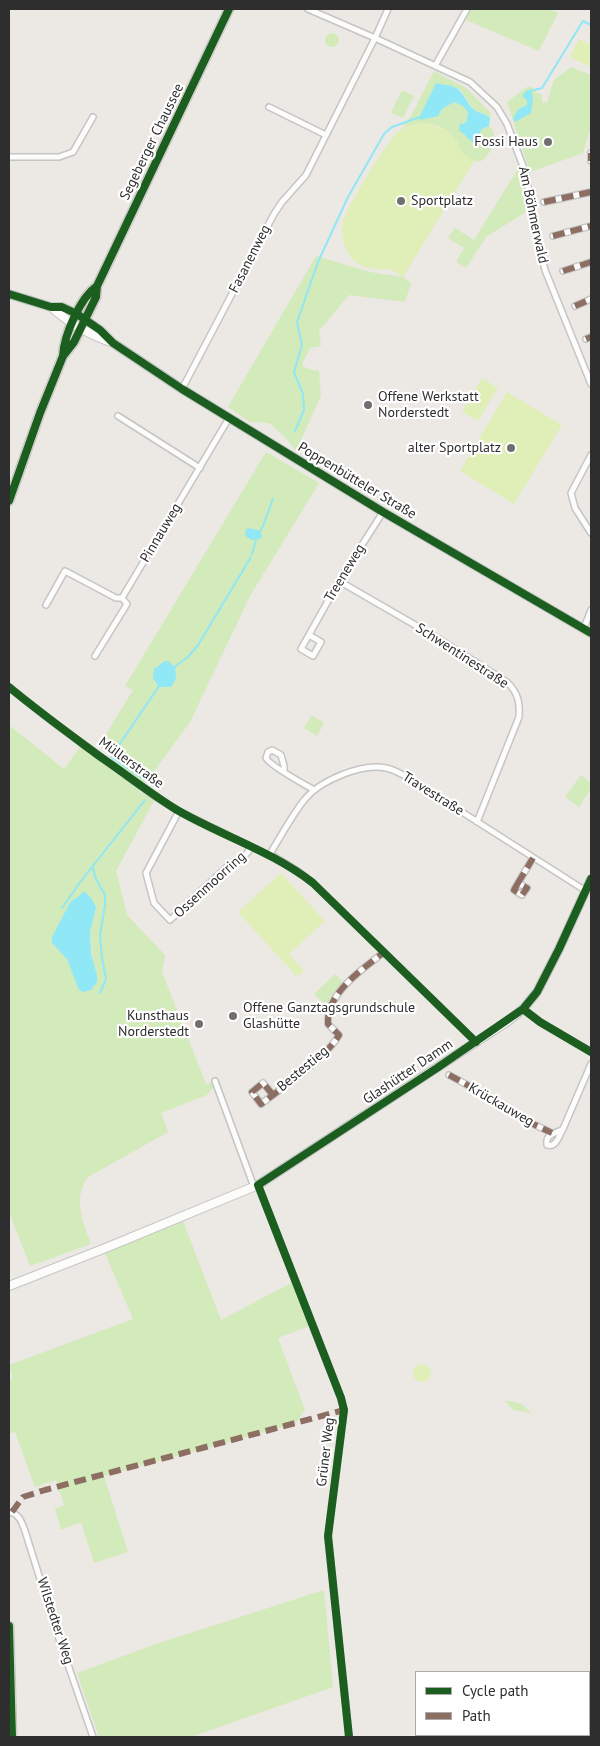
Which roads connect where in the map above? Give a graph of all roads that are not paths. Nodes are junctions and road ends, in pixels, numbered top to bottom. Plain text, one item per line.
1 (229, 9) edge
2 (308, 9) edge
3 (388, 9) edge
4 (467, 9) edge
5 (375, 38) junction
6 (435, 66) junction
7 (269, 107) dead end
8 (94, 117) dead end
9 (326, 135) junction
10 (591, 154) edge
11 (9, 157) edge
12 (591, 160) edge
13 (591, 192) edge
14 (544, 202) dead end
15 (591, 226) edge
16 (552, 236) dead end
17 (591, 262) edge
18 (563, 271) dead end
19 (97, 286) junction
20 (9, 294) edge
21 (591, 299) edge
22 (575, 306) dead end
23 (51, 307) junction
24 (77, 314) junction
25 (86, 319) junction
26 (73, 322) junction
27 (82, 328) junction
28 (113, 343) junction
29 (63, 356) junction
30 (591, 384) edge
31 (182, 389) junction
32 (118, 416) dead end
33 (229, 418) junction
34 (591, 455) edge
35 (200, 468) junction
36 (9, 500) edge
37 (383, 512) junction
38 (591, 533) edge
39 (339, 581) junction
40 (122, 598) junction
41 (46, 605) dead end
42 (591, 610) edge
43 (584, 628) junction
44 (591, 633) edge
45 (309, 635) dead end
46 (95, 656) dead end
47 (9, 687) edge
48 (284, 771) dead end
49 (314, 790) junction
50 (179, 810) junction
51 (477, 822) junction
52 (248, 845) joint
53 (533, 858) junction
54 (591, 879) edge
55 (518, 883) dead end
56 (586, 891) junction
57 (384, 952) junction
58 (523, 1009) junction
59 (476, 1042) junction
60 (591, 1052) edge
61 (591, 1064) edge
62 (449, 1076) dead end
63 (215, 1081) dead end
64 (272, 1095) dead end
65 (563, 1129) junction
66 (552, 1134) junction
67 (256, 1186) junction
68 (9, 1286) edge
69 (9, 1512) edge
70 (9, 1626) edge
71 (12, 1737) edge
72 (93, 1737) edge
73 (349, 1737) edge

1 - 19 main road, Segeberger Chaussee
2 - 5 street, Am Böhmerwald
3 - 5 street, Fasanenweg
4 - 6 street
5 - 6 street, Am Böhmerwald
5 - 9 street, Fasanenweg
6 - 30 street, Am Böhmerwald
7 - 9 street
8 - 11 street
9 - 31 street, Fasanenweg
10 - 12 street
13 - 14 street
15 - 16 street
17 - 18 street
19 - 24 main road, Segeberger Chaussee
19 - 25 main road, Segeberger Chaussee
20 - 23 main road, Poppenbütteler Straße
21 - 22 street
23 - 24 main road, Poppenbütteler Straße
23 - 26 main road, Poppenbütteler Straße
24 - 25 main road, Poppenbütteler Straße
24 - 26 main road, Segeberger Chaussee
25 - 27 main road, Segeberger Chaussee
25 - 28 main road, Poppenbütteler Straße
26 - 27 main road, Poppenbütteler Straße
26 - 29 main road, Segeberger Chaussee
27 - 28 main road, Poppenbütteler Straße
27 - 29 main road, Segeberger Chaussee
28 - 31 main road, Poppenbütteler Straße
29 - 36 main road, Segeberger Chaussee
31 - 33 main road, Poppenbütteler Straße
32 - 35 street
33 - 35 street, Pinnauweg
33 - 37 main road, Poppenbütteler Straße
34 - 38 street
35 - 40 street, Pinnauweg
37 - 39 street, Treeneweg
37 - 43 main road, Poppenbütteler Straße
39 - 45 street, Treeneweg
39 - 51 street, Schwentinestraße
40 - 41 street
40 - 46 street, Pinnauweg
42 - 43 street
43 - 44 main road, Poppenbütteler Straße
47 - 50 street, Müllerstraße
48 - 49 street
49 - 51 street, Travestraße
49 - 57 street, Travestraße
50 - 52 street, Müllerstraße
50 - 52 street, Ossenmoorring
51 - 53 street, Travestraße
53 - 55 street
53 - 56 street, Travestraße
54 - 56 main road, Glashütter Damm
56 - 58 main road, Glashütter Damm
57 - 59 street
57 - 64 street, Bestestieg
58 - 59 main road, Glashütter Damm
58 - 60 street
59 - 67 main road, Glashütter Damm
61 - 65 street, Krückauweg
62 - 66 street, Krückauweg
63 - 67 street
65 - 66 street
65 - 66 street, Krückauweg
67 - 68 main road, Glashütter Damm
67 - 73 street, Grüner Weg
69 - 72 street, Wilstedter Weg
70 - 71 main road

